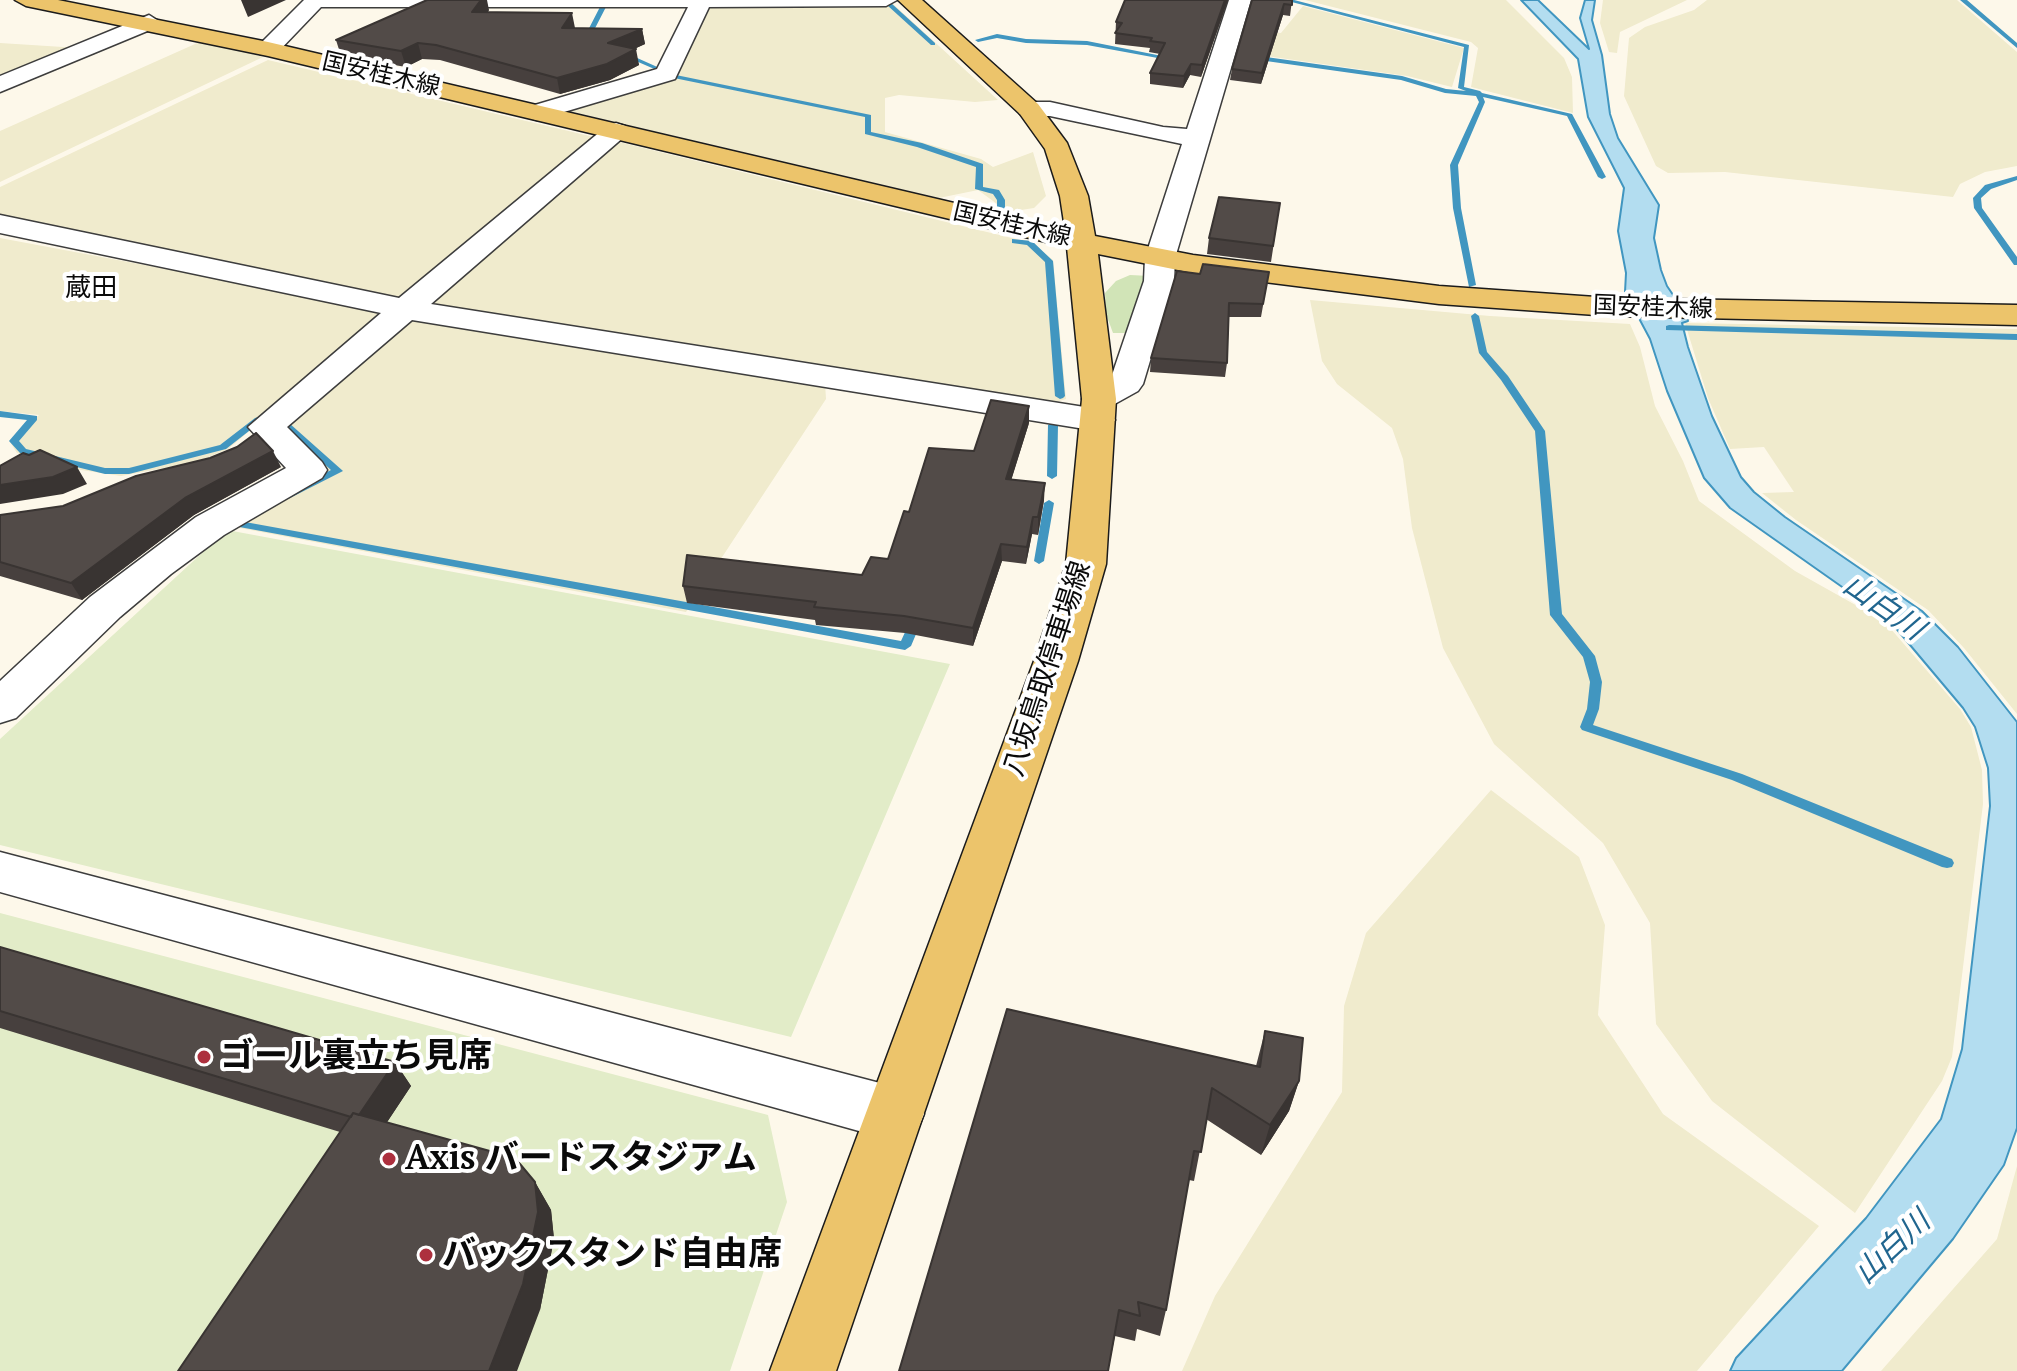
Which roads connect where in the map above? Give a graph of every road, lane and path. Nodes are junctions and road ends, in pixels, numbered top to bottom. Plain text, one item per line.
1 (26, 0) edge
2 (886, 0) edge
3 (909, 0) edge
4 (1240, 0) edge
5 (316, 1) edge
6 (701, 1) edge
7 (149, 22) junction
8 (268, 49) junction
9 (0, 85) edge
10 (1029, 109) junction
11 (537, 112) junction
12 (616, 131) junction
13 (1196, 138) junction
14 (0, 224) edge
15 (1081, 242) junction
16 (1160, 258) junction
17 (405, 309) junction
18 (2017, 315) edge
19 (1098, 409) junction
20 (0, 707) edge
21 (0, 872) edge
22 (895, 1114) junction
23 (803, 1371) edge

1 - 7 main road, 国安桂木線
2 - 6 street
3 - 10 main road, 八坂鳥取停車場線
4 - 13 street
5 - 6 street
5 - 8 street
6 - 11 street
7 - 8 main road, 国安桂木線
7 - 9 street
8 - 11 main road, 国安桂木線
10 - 13 street
10 - 15 main road, 八坂鳥取停車場線
11 - 12 main road, 国安桂木線
12 - 15 main road, 国安桂木線
12 - 17 street
13 - 16 street
14 - 17 street
15 - 16 main road, 国安桂木線
15 - 19 main road, 八坂鳥取停車場線
16 - 18 main road, 国安桂木線
16 - 19 street
17 - 19 street
17 - 20 street
19 - 22 main road, 八坂鳥取停車場線
21 - 22 street
22 - 23 main road, 八坂鳥取停車場線

